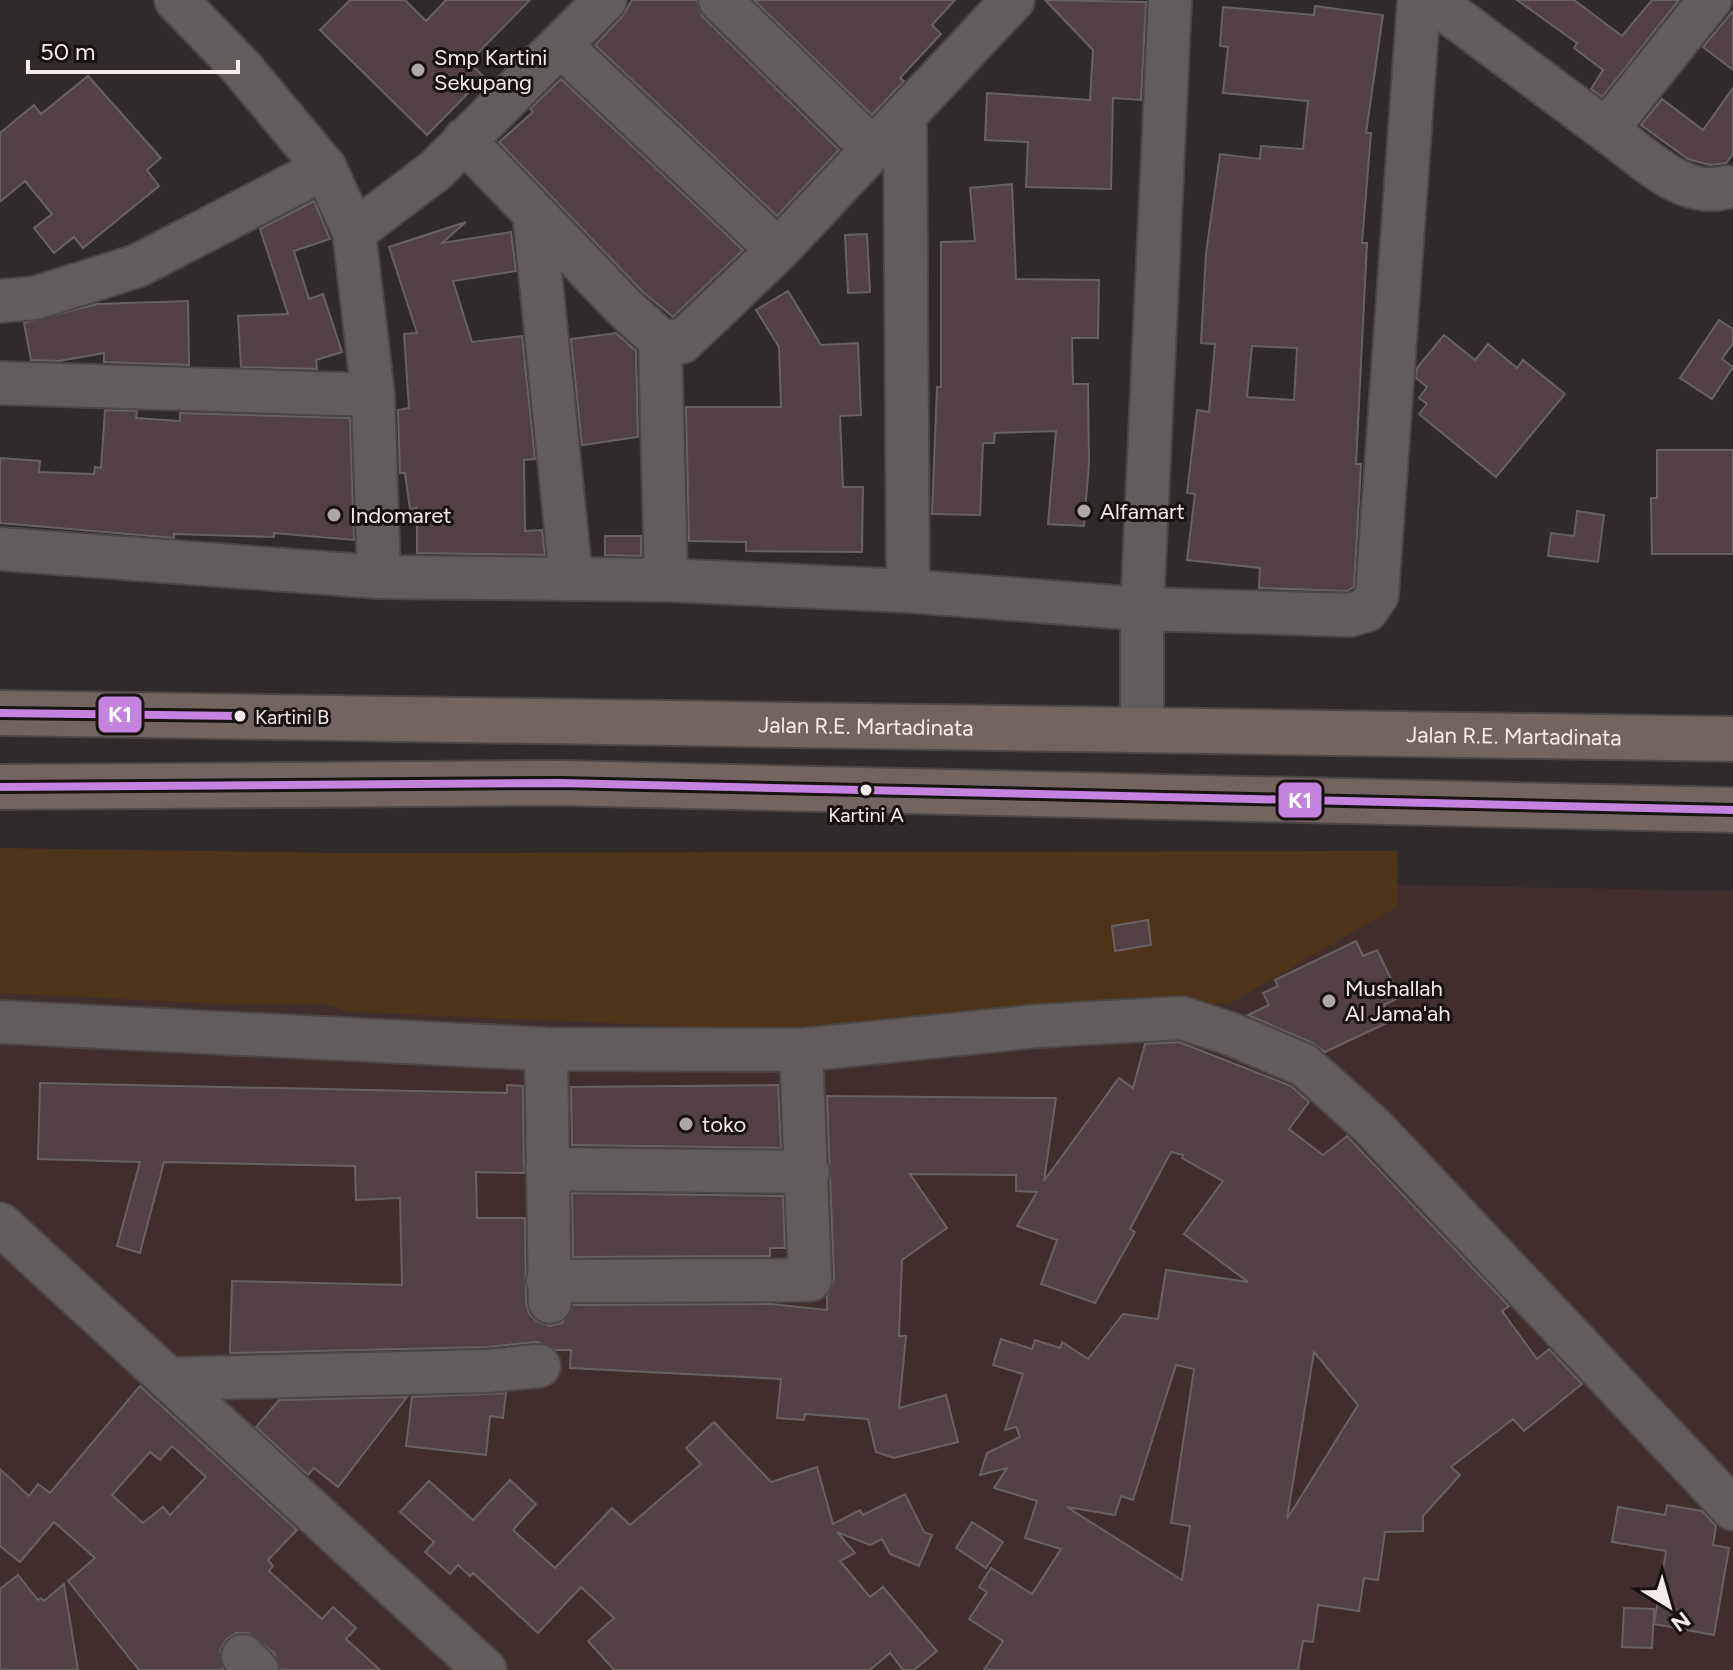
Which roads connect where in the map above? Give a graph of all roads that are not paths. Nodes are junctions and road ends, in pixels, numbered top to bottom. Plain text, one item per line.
1 (176, 0) edge
2 (605, 0) edge
3 (720, 0) edge
4 (1013, 0) edge
5 (1170, 0) edge
6 (1419, 0) edge
7 (1432, 0) edge
8 (1710, 0) edge
9 (560, 45) junction
10 (905, 116) junction
11 (1606, 130) junction
12 (464, 140) junction
13 (872, 148) junction
14 (325, 168) junction
15 (1727, 187) dead end
16 (534, 213) junction
17 (354, 232) junction
18 (778, 250) junction
19 (0, 301) edge
20 (660, 340) junction
21 (0, 383) edge
22 (373, 395) junction
23 (0, 549) edge
24 (379, 577) junction
25 (571, 578) junction
26 (666, 580) junction
27 (908, 591) junction
28 (1142, 609) junction
29 (0, 713) edge
30 (560, 721) junction
31 (1142, 731) junction
32 (1733, 739) edge
33 (560, 783) junction
34 (0, 787) edge
35 (1733, 810) edge
36 (0, 1022) edge
37 (546, 1049) junction
38 (801, 1050) junction
39 (547, 1169) junction
40 (808, 1172) junction
41 (0, 1224) edge
42 (539, 1366) dead end
43 (170, 1379) junction
44 (1733, 1509) edge
45 (485, 1670) edge

1 - 14 street
2 - 9 street
3 - 13 street
4 - 10 street
5 - 28 street
6 - 28 street
7 - 11 street
8 - 11 street
9 - 12 street
9 - 18 street
10 - 13 street
10 - 27 street
11 - 15 street
12 - 16 street
12 - 17 street
13 - 18 street
14 - 17 street
14 - 19 street
16 - 20 street
16 - 25 street
17 - 22 street
18 - 20 street
20 - 26 street
21 - 22 street
22 - 24 street
23 - 24 street
24 - 25 street
25 - 26 street
26 - 27 street
27 - 28 street
28 - 31 street
29 - 30 highway, Jalan R.E. Martadinata
30 - 31 highway, Jalan R.E. Martadinata
30 - 33 highway
31 - 32 highway, Jalan R.E. Martadinata
33 - 34 highway
33 - 35 highway
36 - 37 street
37 - 38 street
37 - 39 street
38 - 40 street
38 - 44 street
39 - 40 street
39 - 40 street
41 - 43 street
42 - 43 street
43 - 45 street

